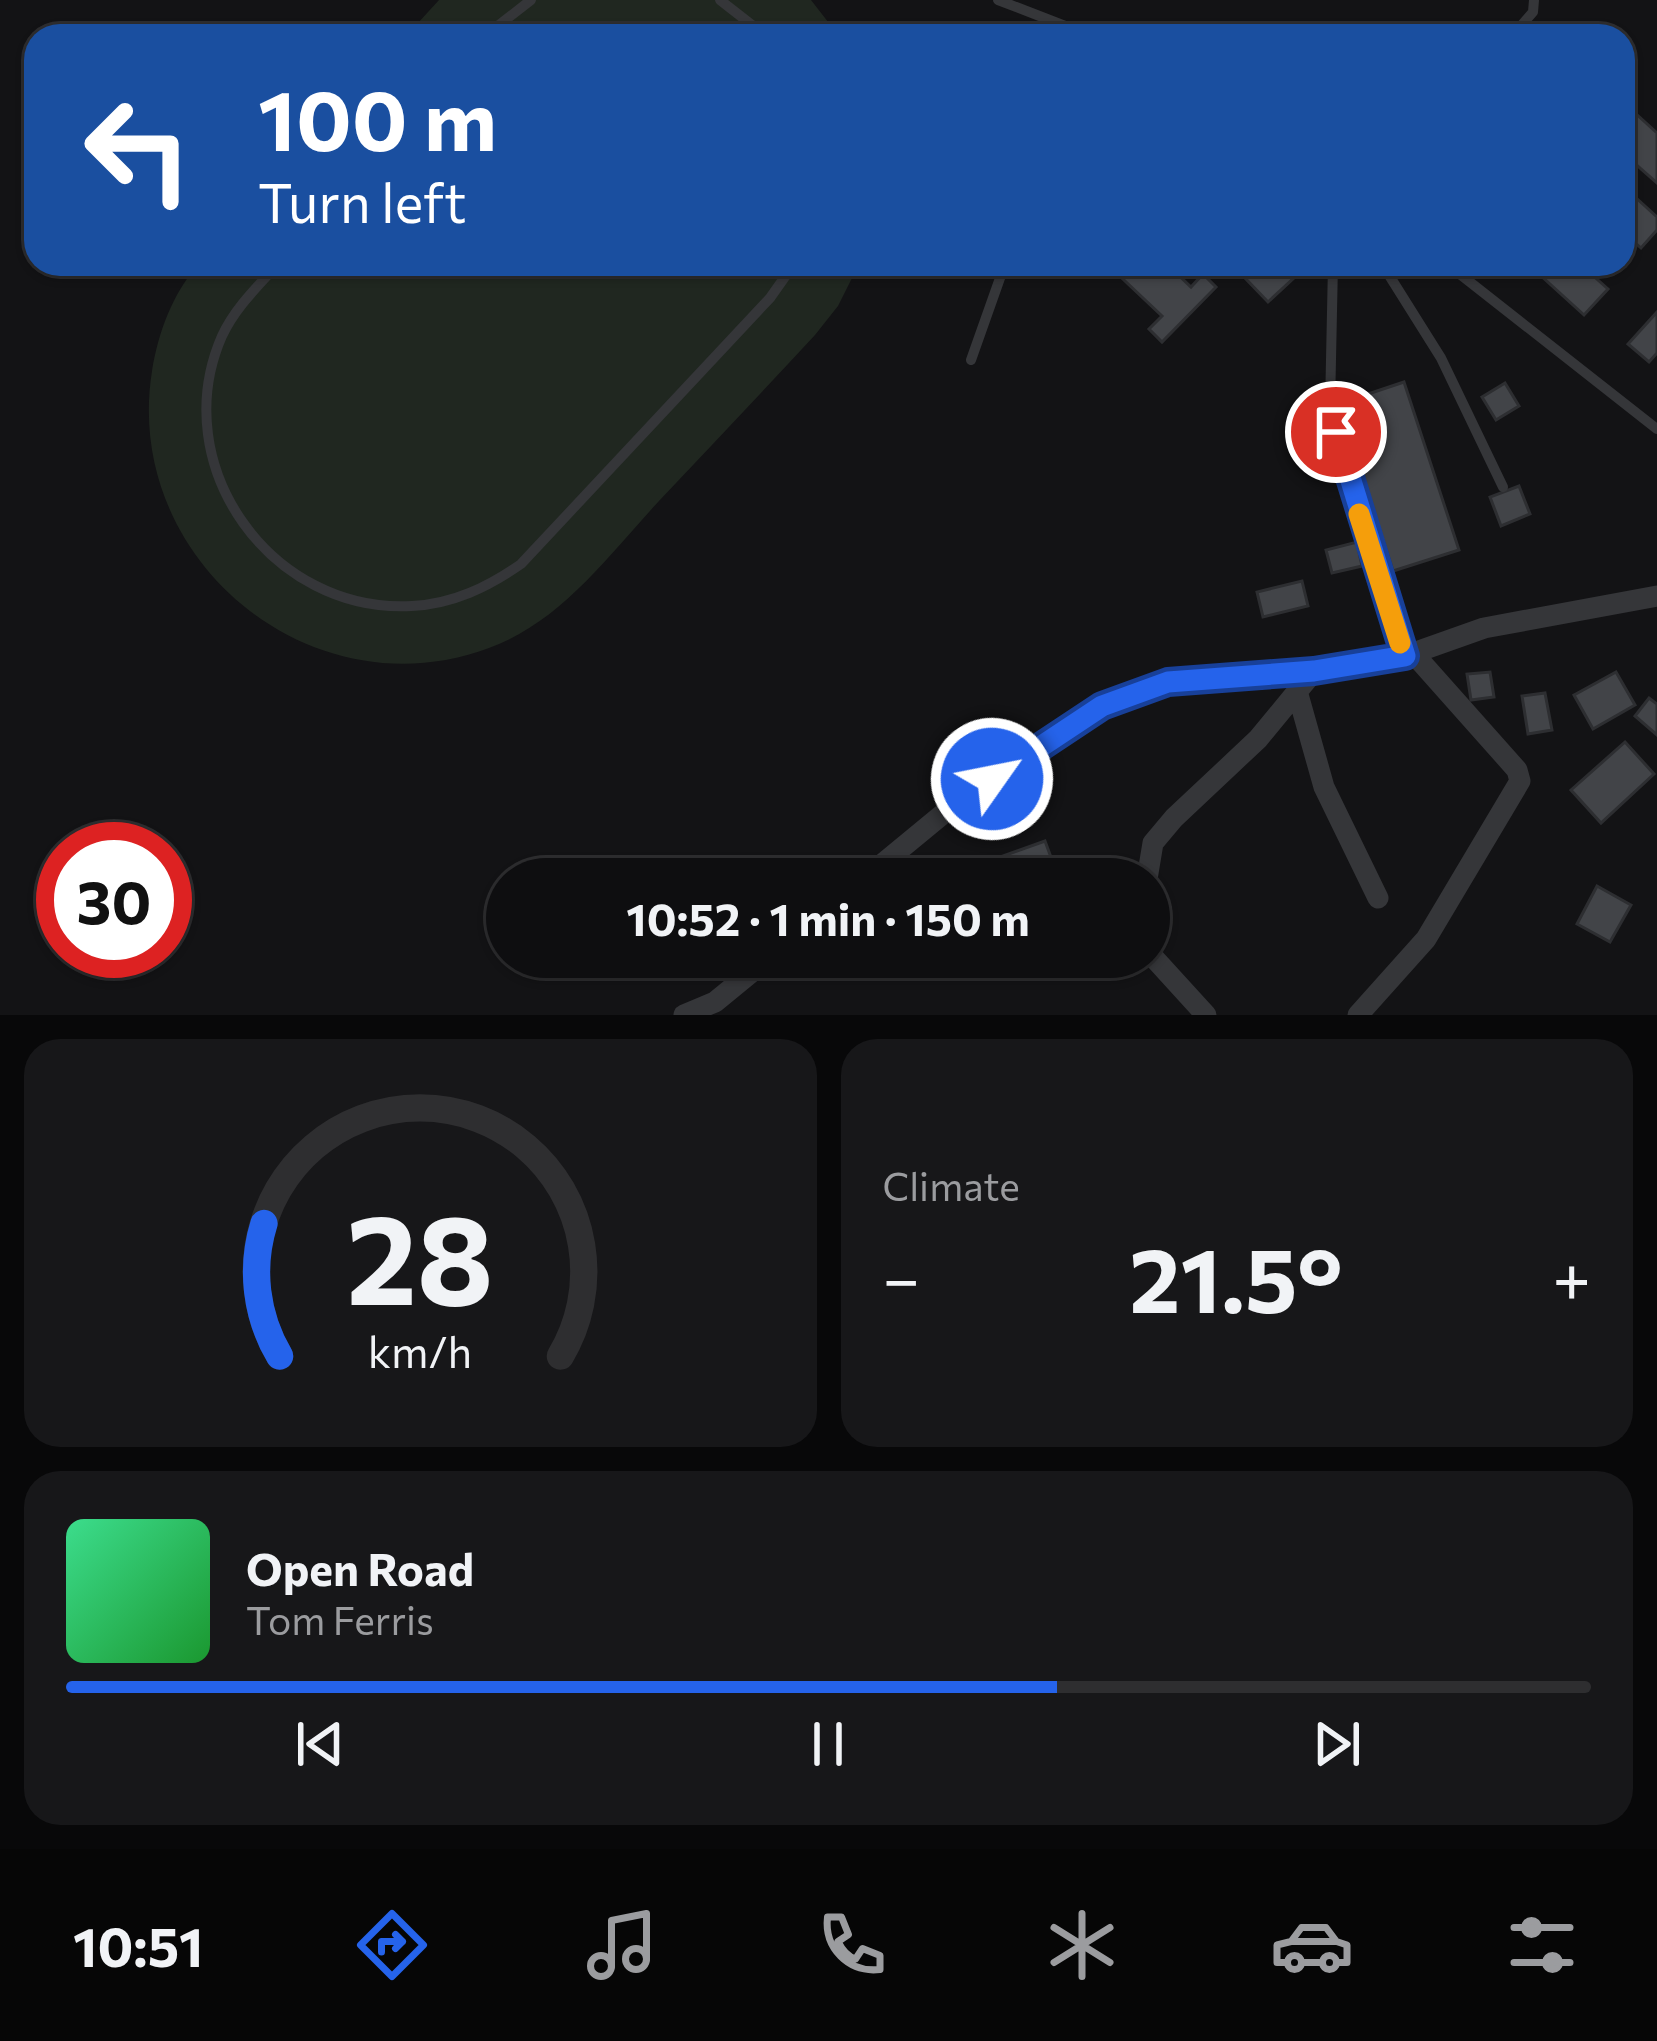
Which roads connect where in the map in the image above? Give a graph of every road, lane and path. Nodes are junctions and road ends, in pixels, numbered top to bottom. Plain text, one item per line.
1 (531, 0) edge
2 (720, 0) edge
3 (998, 0) edge
4 (500, 24) edge
5 (751, 24) edge
6 (1059, 24) edge
7 (267, 276) edge
8 (786, 276) edge
9 (1000, 276) edge
10 (1333, 276) edge
11 (1390, 276) edge
12 (1462, 276) edge
13 (970, 360) dead end
14 (1657, 429) edge
15 (1503, 487) dead end
16 (1657, 596) edge
17 (1409, 655) junction
18 (1314, 671) junction
19 (1297, 691) junction
20 (889, 858) edge
21 (1151, 858) edge
22 (1378, 898) dead end
23 (1170, 976) edge
24 (747, 978) edge
25 (712, 1009) edge
26 (684, 1015) edge
27 (1206, 1015) edge
28 (1358, 1015) edge

1 - 4 lane
2 - 5 lane
3 - 6 lane
7 - 8 lane
9 - 13 lane
10 - 17 lane
11 - 15 lane
12 - 14 lane
16 - 17 street
17 - 18 street
17 - 28 street
18 - 19 street
18 - 20 street
19 - 21 street
19 - 22 street
23 - 27 street
24 - 25 street
25 - 26 street

